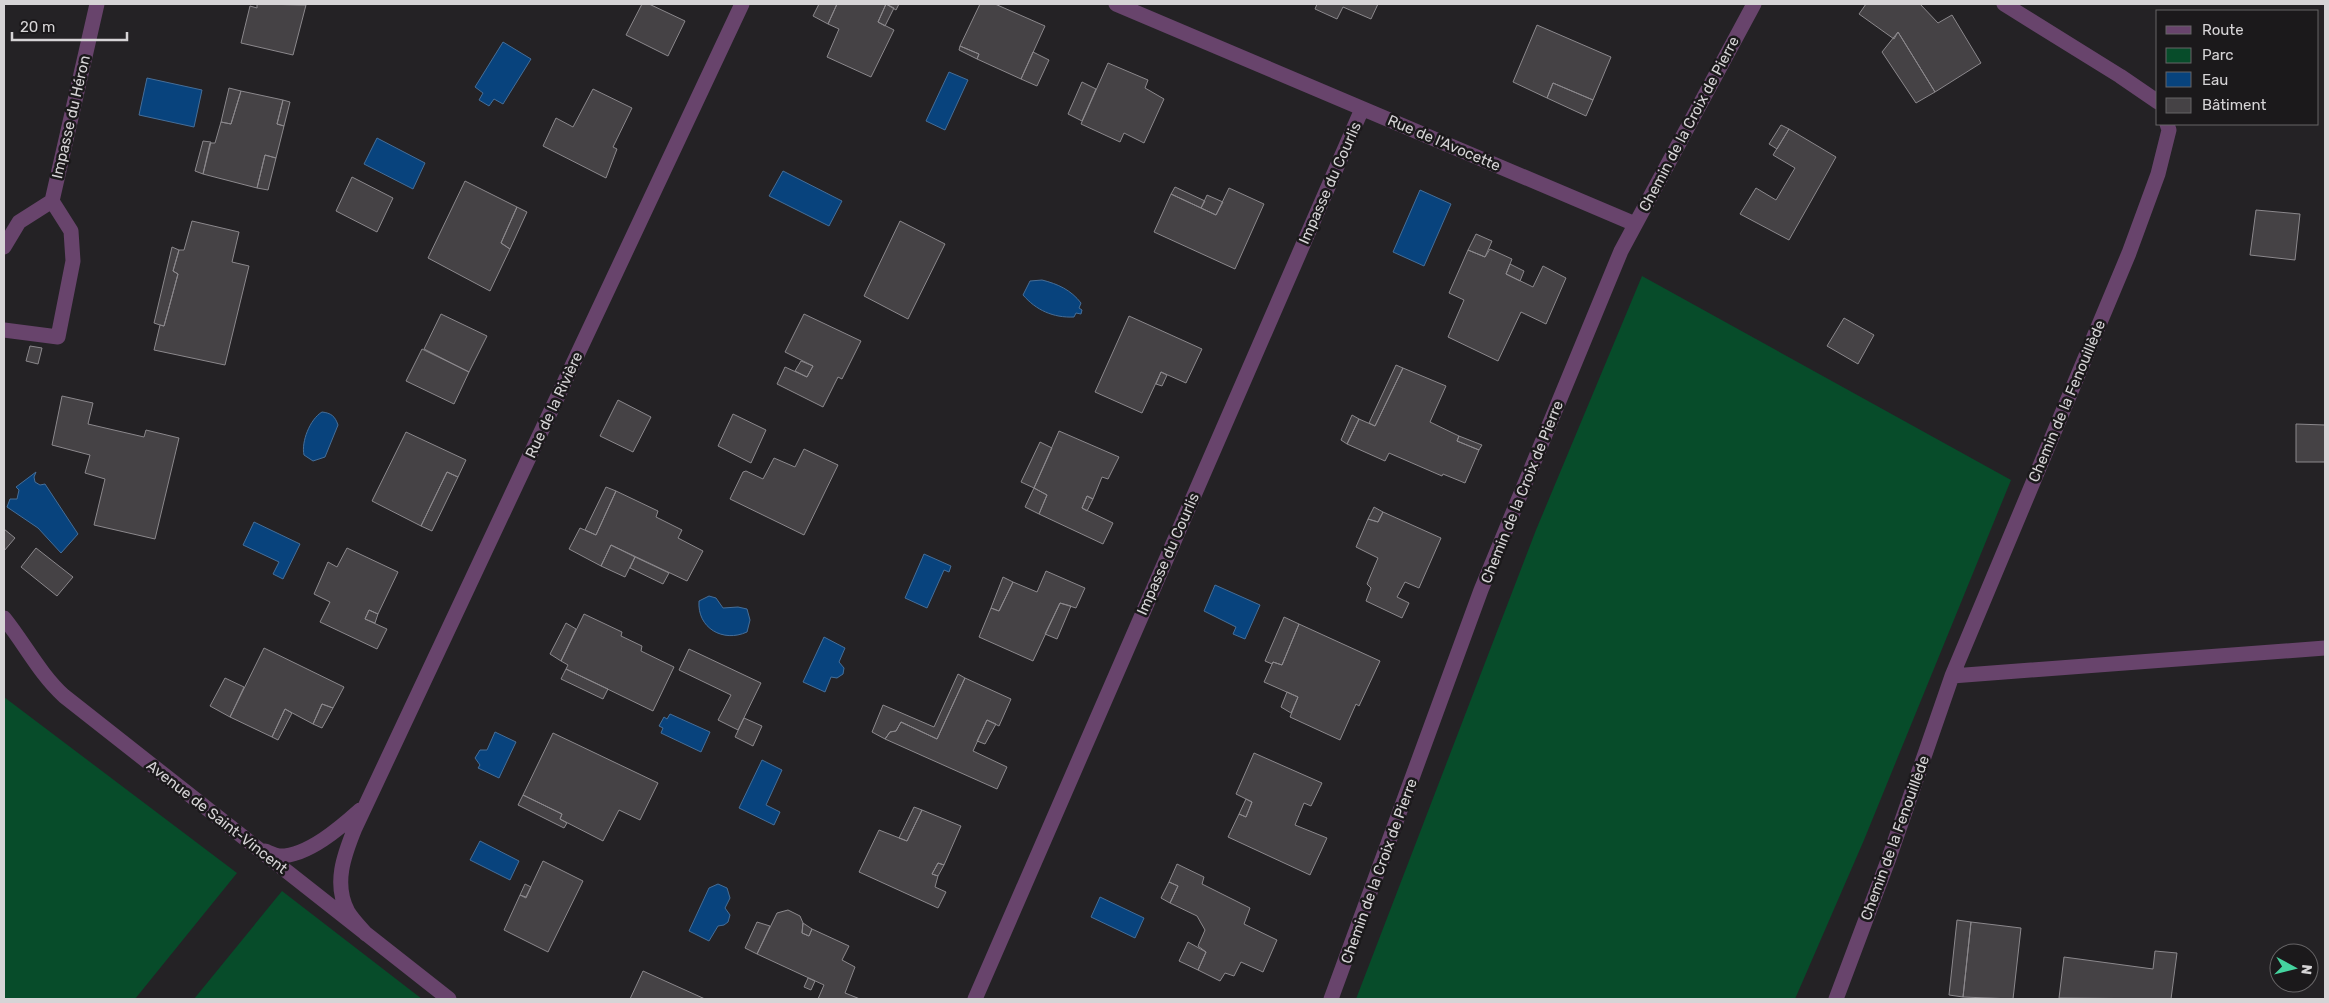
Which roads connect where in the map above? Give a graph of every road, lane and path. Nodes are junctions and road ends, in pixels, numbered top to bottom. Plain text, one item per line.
1 (97, 4) edge
2 (742, 4) edge
3 (1116, 4) edge
4 (1754, 4) edge
5 (2004, 4) edge
6 (2156, 101) edge
7 (1362, 109) junction
8 (2167, 125) edge
9 (52, 201) junction
10 (1635, 224) junction
11 (4, 247) edge
12 (4, 330) edge
13 (4, 618) edge
14 (2325, 648) edge
15 (1952, 676) junction
16 (365, 806) junction
17 (260, 850) junction
18 (366, 934) junction
19 (449, 999) edge
20 (975, 999) edge
21 (1331, 999) edge
22 (1836, 999) edge

1 - 9 street, Impasse du Héron
2 - 16 street, Rue de la Rivière
3 - 7 street, Rue de l'Avocette
4 - 10 street, Chemin de la Croix de Pierre
5 - 6 street
7 - 10 street, Rue de l'Avocette
7 - 20 street, Impasse du Courlis
8 - 15 street, Chemin de la Fenouillède
9 - 11 street
9 - 12 street
10 - 21 street, Chemin de la Croix de Pierre
13 - 17 street, Avenue de Saint-Vincent
14 - 15 street
15 - 22 street, Chemin de la Fenouillède
16 - 17 street, Rue de la Rivière
16 - 18 street, Rue de la Rivière
17 - 18 street, Avenue de Saint-Vincent
18 - 19 street, Avenue de Saint-Vincent

